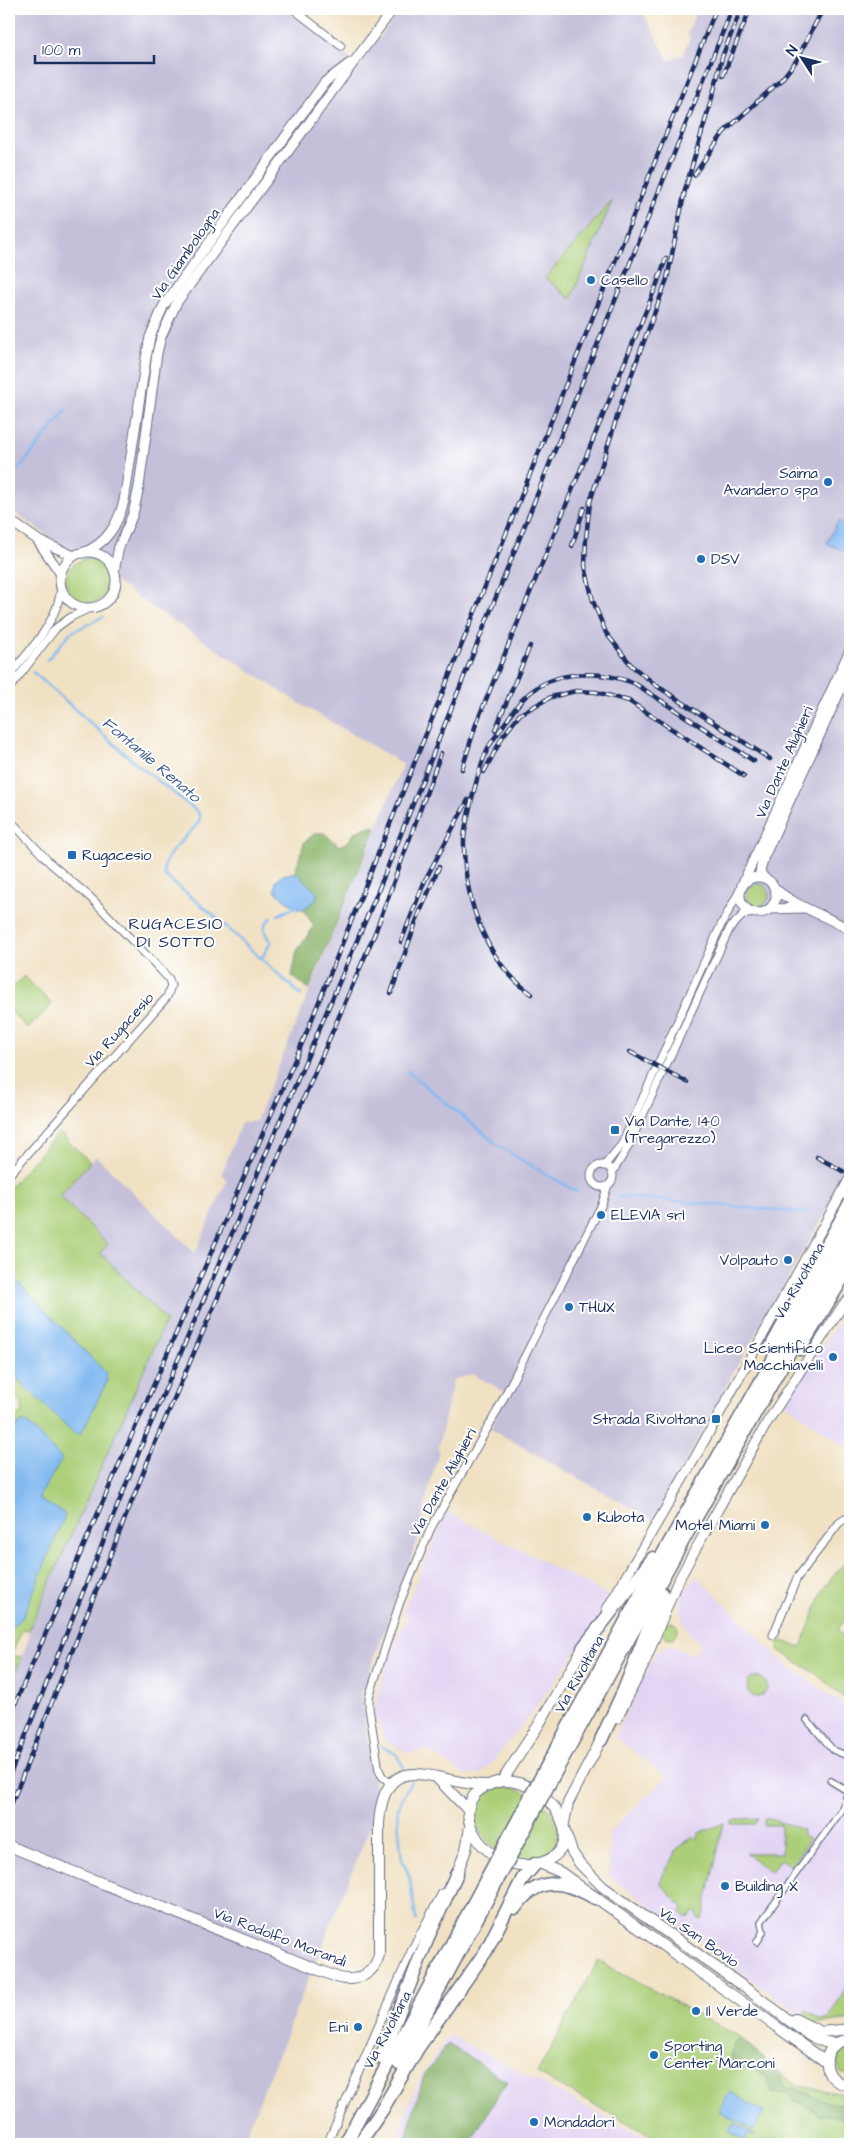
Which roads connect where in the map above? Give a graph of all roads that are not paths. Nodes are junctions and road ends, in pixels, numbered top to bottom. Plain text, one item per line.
1 (294, 9) edge
2 (393, 9) edge
3 (341, 46) dead end
4 (356, 60) junction
5 (336, 73) junction
6 (230, 230) junction
7 (9, 520) edge
8 (38, 540) junction
9 (78, 555) junction
10 (114, 571) junction
11 (61, 574) junction
12 (61, 587) junction
13 (90, 608) junction
14 (850, 650) edge
15 (850, 669) edge
16 (9, 676) edge
17 (9, 689) edge
18 (9, 819) edge
19 (764, 878) junction
20 (741, 888) junction
21 (774, 888) junction
22 (804, 908) junction
23 (769, 910) junction
24 (753, 913) junction
25 (850, 930) edge
26 (715, 949) junction
27 (656, 1078) junction
28 (604, 1166) junction
29 (612, 1172) junction
30 (9, 1175) edge
31 (850, 1178) edge
32 (608, 1185) junction
33 (598, 1186) junction
34 (850, 1203) edge
35 (602, 1204) junction
36 (850, 1224) edge
37 (850, 1245) edge
38 (850, 1266) edge
39 (850, 1298) edge
40 (746, 1407) junction
41 (744, 1432) junction
42 (728, 1438) junction
43 (707, 1498) junction
44 (850, 1518) edge
45 (773, 1635) dead end
46 (584, 1648) junction
47 (807, 1720) dead end
48 (601, 1740) junction
49 (850, 1757) edge
50 (553, 1766) junction
51 (436, 1777) junction
52 (502, 1781) junction
53 (831, 1781) dead end
54 (391, 1784) junction
55 (489, 1785) junction
56 (849, 1789) edge
57 (468, 1810) junction
58 (470, 1826) junction
59 (564, 1828) junction
60 (9, 1846) edge
61 (537, 1864) junction
62 (457, 1873) junction
63 (492, 1878) junction
64 (595, 1898) junction
65 (493, 1939) junction
66 (757, 1942) dead end
67 (752, 1992) junction
68 (850, 2029) edge
69 (850, 2040) edge
70 (837, 2043) junction
71 (826, 2062) junction
72 (850, 2085) edge
73 (327, 2144) edge
74 (344, 2144) edge
75 (358, 2144) edge

1 - 3 street
2 - 4 street, Via Giambologna
4 - 5 street, Via Giambologna
4 - 6 street, Via Giambologna
5 - 6 street, Via Giambologna
5 - 9 street, Via Giambologna
6 - 10 street, Via Giambologna
7 - 8 street
8 - 9 street
8 - 11 street
9 - 10 street
9 - 11 street
10 - 13 street
11 - 12 street
12 - 13 street
12 - 16 street
13 - 17 street
14 - 20 street, Via Dante Alighieri
15 - 19 street, Via Dante Alighieri
18 - 30 street, Via Rugacesio
19 - 20 street
19 - 21 street
20 - 24 street
20 - 26 street, Via Dante Alighieri
21 - 22 street
21 - 23 street
22 - 23 street
22 - 25 street
23 - 24 street
24 - 26 street, Via Dante Alighieri
26 - 27 street, Via Dante Alighieri
27 - 28 street, Via Dante Alighieri
27 - 29 street, Via Dante Alighieri
28 - 29 street
28 - 33 street
29 - 32 street
31 - 46 street
32 - 33 street
32 - 35 street, Via Dante Alighieri
33 - 35 street
34 - 40 highway
35 - 54 street, Via Dante Alighieri
36 - 40 highway, Via Rivoltana
37 - 41 highway, Via Rivoltana
38 - 41 highway
39 - 48 street
40 - 42 highway, Via Rivoltana
41 - 43 highway, Via Rivoltana
42 - 46 highway
42 - 50 highway, Via Rivoltana
43 - 48 highway
43 - 50 highway, Via Rivoltana
44 - 45 street
46 - 52 main road
47 - 49 street
48 - 59 main road
50 - 63 highway, Via Rivoltana, bridge
51 - 54 main road
51 - 55 main road
51 - 57 main road
52 - 55 main road
52 - 59 main road
53 - 56 street
54 - 60 main road, Via Rodolfo Morandi
55 - 57 main road
56 - 66 street
57 - 58 main road
58 - 61 main road
58 - 62 main road
59 - 61 main road
59 - 67 main road, Via San Bovio
61 - 64 main road, Via San Bovio
61 - 65 highway
62 - 73 street, Via Rivoltana
62 - 74 highway
63 - 74 highway, Via Rivoltana
63 - 75 highway, Via Rivoltana
64 - 65 highway
64 - 71 main road, Via San Bovio
65 - 75 highway
67 - 68 main road
67 - 70 main road, Via San Bovio
69 - 70 main road
70 - 71 main road
71 - 72 main road

